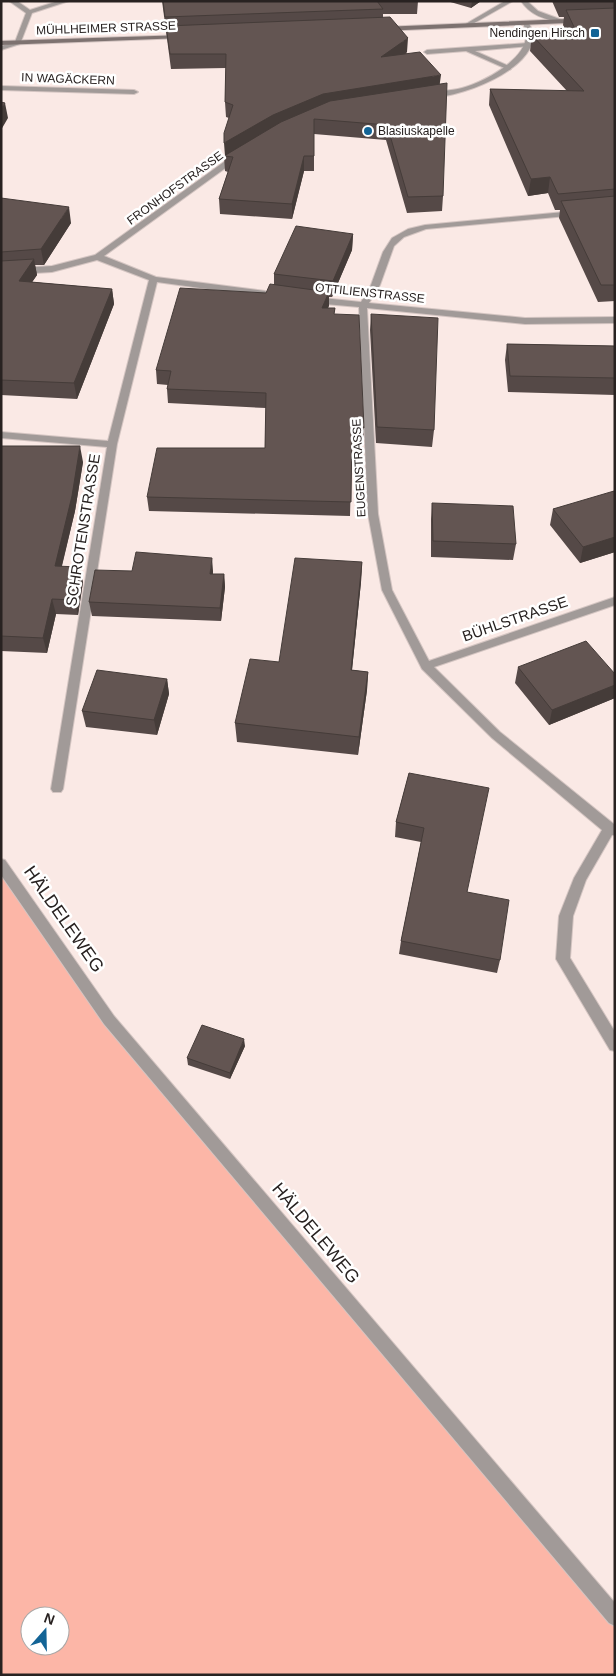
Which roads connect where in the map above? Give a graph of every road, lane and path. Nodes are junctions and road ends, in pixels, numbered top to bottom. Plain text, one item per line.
1 (12, 1) edge
2 (66, 1) edge
3 (510, 1) edge
4 (524, 1) edge
5 (29, 12) junction
6 (615, 19) edge
7 (562, 21) junction
8 (526, 23) junction
9 (467, 25) junction
10 (379, 29) edge
11 (192, 36) edge
12 (18, 43) junction
13 (1, 44) edge
14 (528, 45) junction
15 (1, 48) edge
16 (465, 49) junction
17 (427, 52) dead end
18 (509, 68) junction
19 (1, 88) edge
20 (134, 92) dead end
21 (418, 96) edge
22 (243, 153) edge
23 (588, 212) edge
24 (98, 256) junction
25 (1, 272) edge
26 (154, 279) junction
27 (278, 295) edge
28 (306, 299) edge
29 (363, 306) junction
30 (615, 320) edge
31 (1, 435) edge
32 (112, 444) junction
33 (615, 601) edge
34 (426, 666) junction
35 (57, 789) dead end
36 (612, 829) edge
37 (1, 864) edge
38 (615, 1045) edge
39 (615, 1617) edge

1 - 5 street
2 - 5 street
3 - 9 street
4 - 7 street
5 - 12 street
6 - 7 main road
7 - 8 main road
8 - 9 main road
8 - 14 street
9 - 10 main road
11 - 12 main road, MÜHLHEIMER STRASSE
12 - 13 main road, MÜHLHEIMER STRASSE
12 - 15 street, MÜHLHEIMER STRASSE
14 - 16 street
14 - 18 street
16 - 17 street
16 - 18 street
18 - 21 street
19 - 20 street, IN WAGÄCKERN
22 - 24 street, FRONHOFSTRASSE
23 - 29 street
24 - 25 street, FRONHOFSTRASSE
24 - 26 street
26 - 27 street
26 - 32 street, SCHROTENSTRASSE
28 - 29 street, OTTILIENSTRASSE
29 - 30 street, OTTILIENSTRASSE
29 - 34 street, EUGENSTRASSE
31 - 32 street
32 - 35 street, SCHROTENSTRASSE
33 - 34 street, BÜHLSTRASSE
34 - 36 street, EUGENSTRASSE
36 - 38 street
37 - 39 street, HÄLDELEWEG

